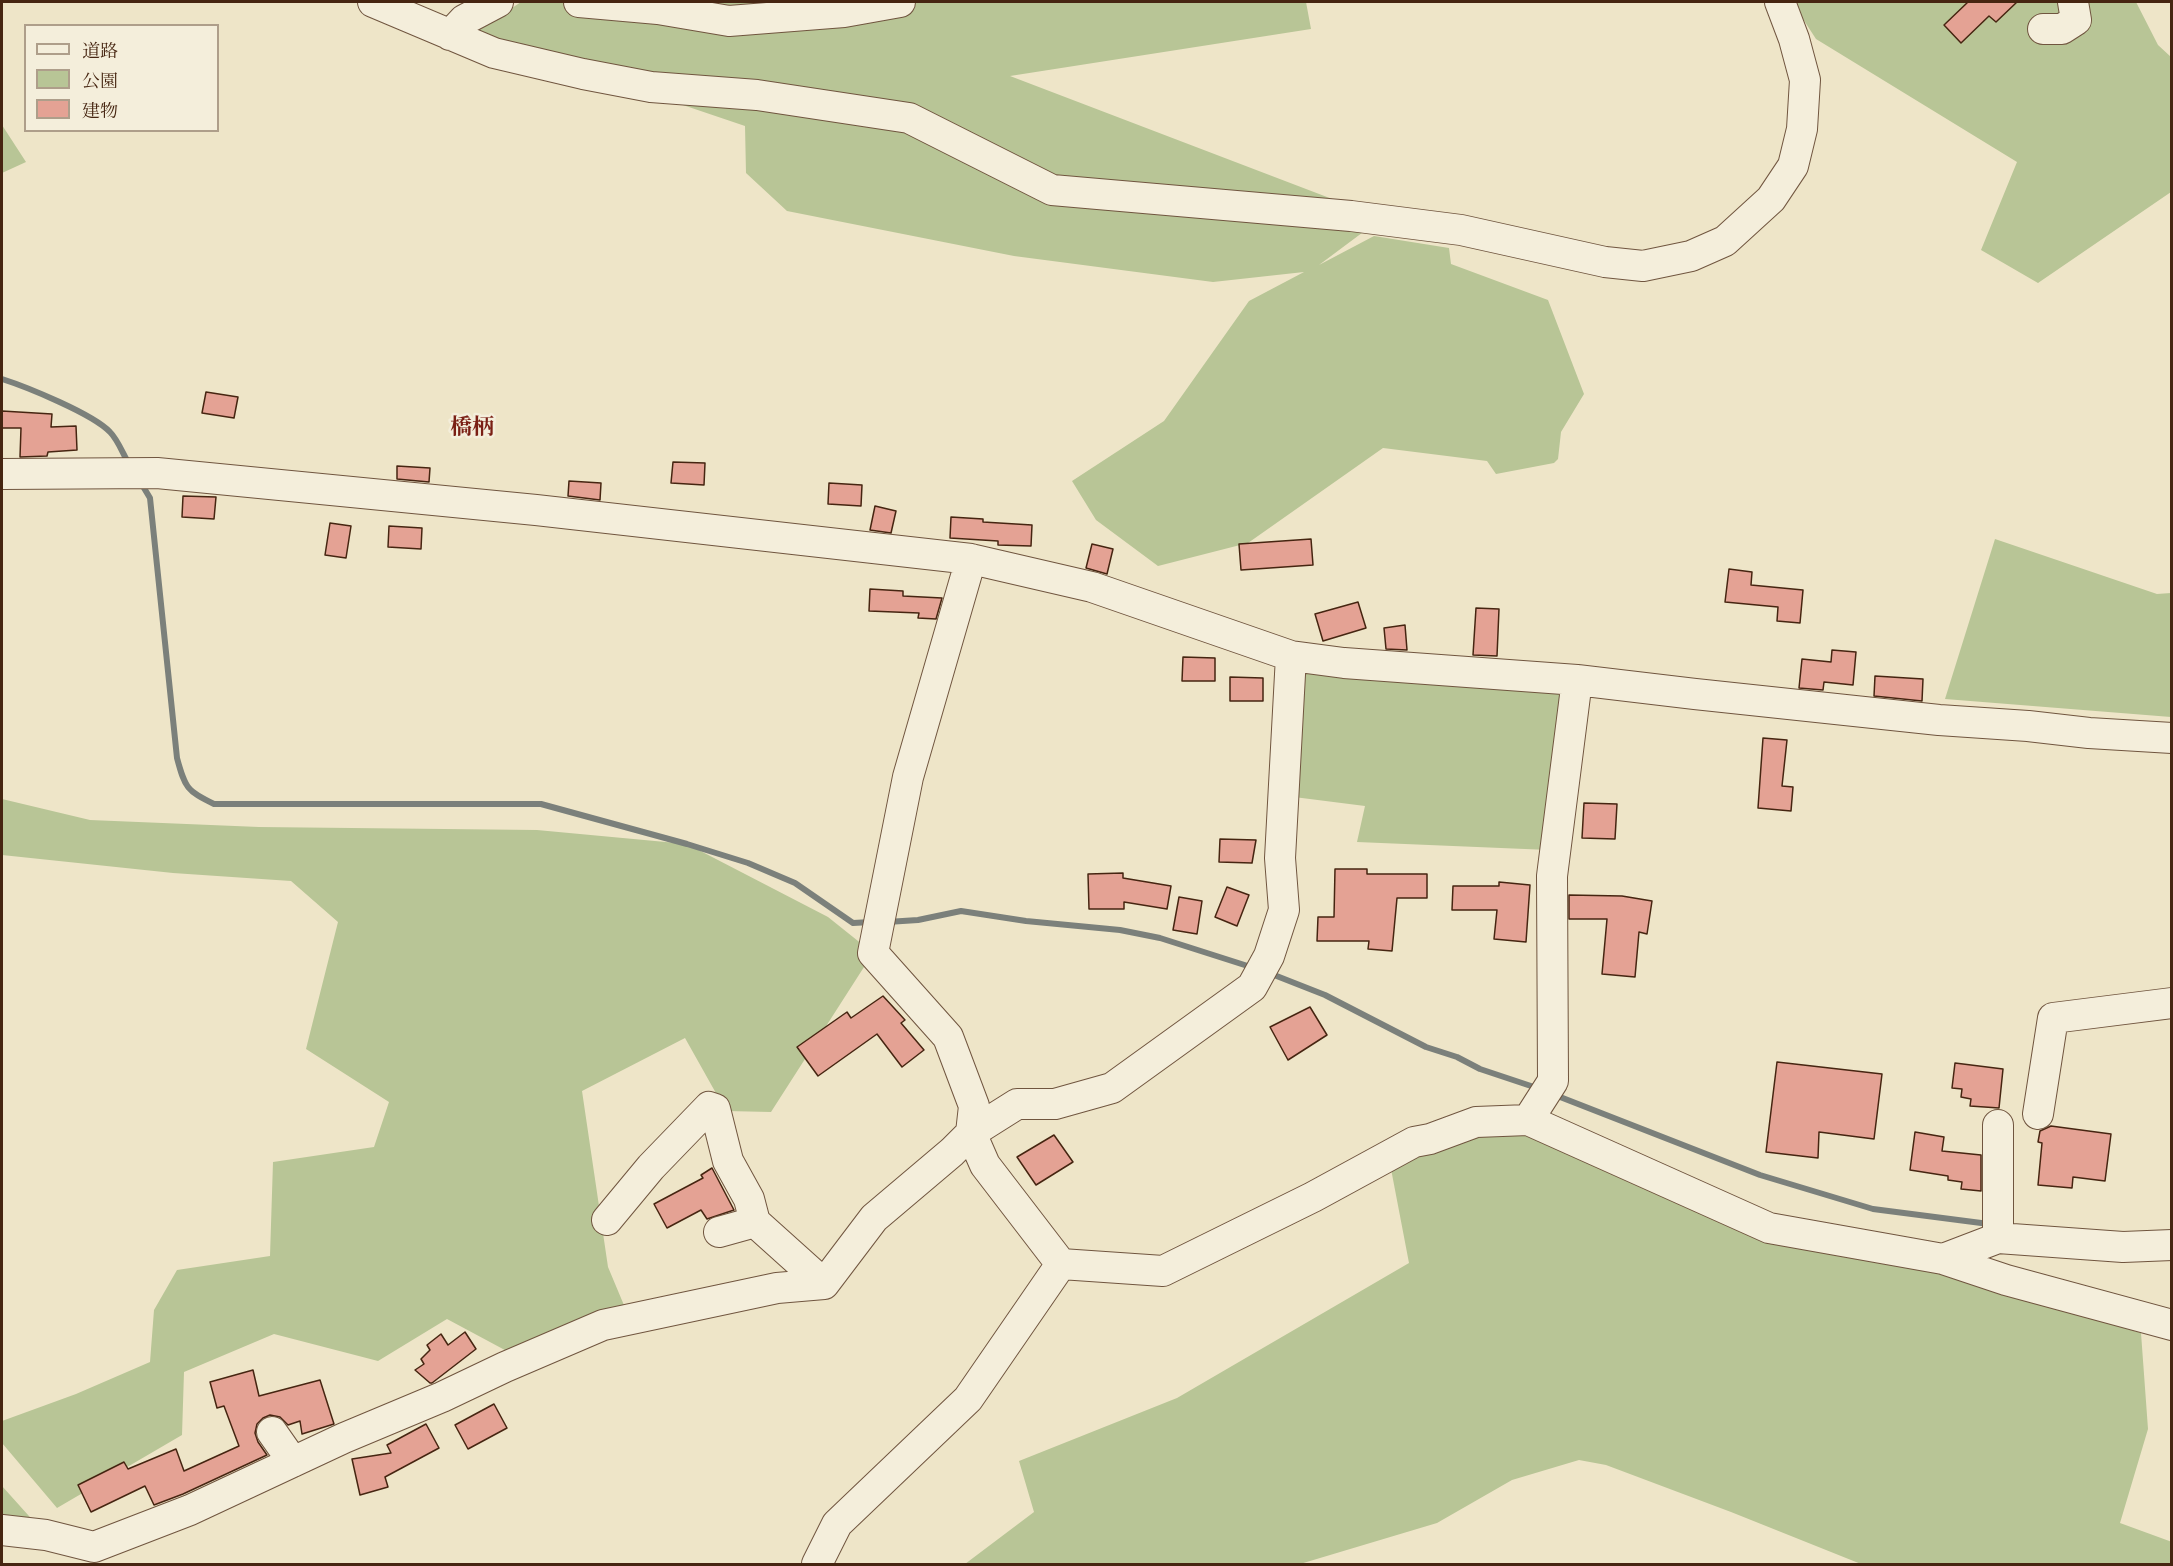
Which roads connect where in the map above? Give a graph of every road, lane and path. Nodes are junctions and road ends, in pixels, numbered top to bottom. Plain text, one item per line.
1 (372, 2) edge
2 (498, 2) edge
3 (579, 2) edge
4 (900, 2) edge
5 (1779, 2) edge
6 (2073, 2) edge
7 (2043, 29) dead end
8 (450, 34) junction
9 (2, 474) edge
10 (971, 559) junction
11 (1291, 656) junction
12 (1577, 680) junction
13 (2172, 738) edge
14 (2172, 1003) edge
15 (1539, 1101) junction
16 (2038, 1114) dead end
17 (1998, 1125) dead end
18 (971, 1133) junction
19 (607, 1220) dead end
20 (755, 1222) junction
21 (1998, 1230) junction
22 (719, 1232) dead end
23 (2172, 1245) edge
24 (1943, 1259) junction
25 (1060, 1264) junction
26 (825, 1284) junction
27 (2172, 1325) edge
28 (272, 1432) dead end
29 (293, 1462) junction
30 (2, 1530) edge
31 (817, 1564) edge

1 - 8 street
2 - 8 street
3 - 4 street
5 - 8 street
6 - 7 street
9 - 10 street
10 - 11 street
10 - 18 street
11 - 12 street
11 - 18 street
12 - 13 street
12 - 15 street
14 - 16 street
15 - 24 street
15 - 25 street
17 - 21 street
18 - 25 street
18 - 26 street
19 - 20 street
20 - 22 street
20 - 26 street
21 - 23 street
21 - 24 street
24 - 27 street
25 - 31 street
26 - 29 street
28 - 29 street
29 - 30 street

